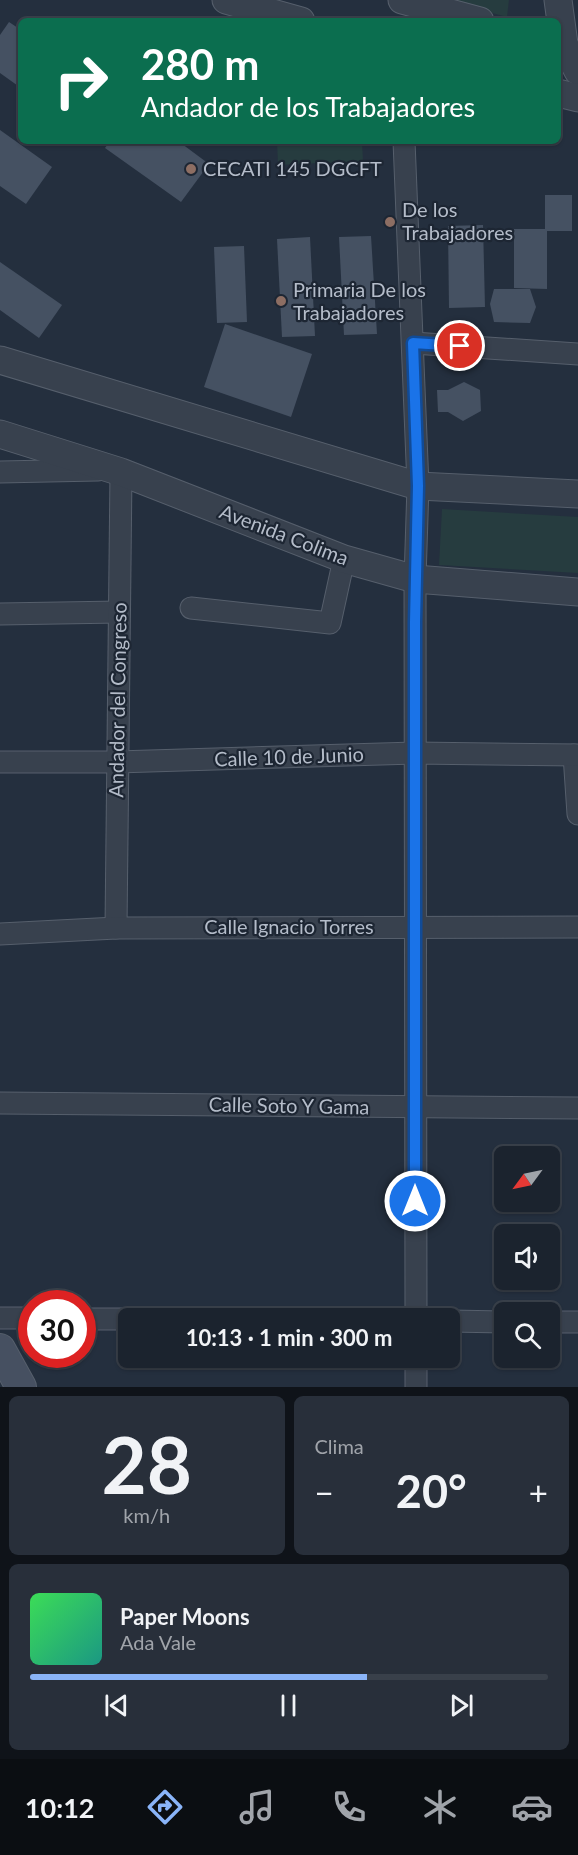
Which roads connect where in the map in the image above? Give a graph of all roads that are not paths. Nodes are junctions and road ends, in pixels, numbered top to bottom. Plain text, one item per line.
1 (226, 0) edge
2 (402, 0) edge
3 (558, 0) edge
4 (290, 18) edge
5 (469, 18) edge
6 (567, 44) edge
7 (578, 71) edge
8 (561, 94) edge
9 (578, 98) edge
10 (404, 144) edge
11 (413, 343) junction
12 (578, 354) edge
13 (0, 360) edge
14 (0, 434) edge
15 (116, 471) junction
16 (0, 472) edge
17 (418, 486) junction
18 (578, 494) edge
19 (344, 560) junction
20 (415, 579) junction
21 (578, 592) edge
22 (191, 608) dead end
23 (119, 612) junction
24 (0, 614) edge
25 (415, 753) junction
26 (576, 755) edge
27 (0, 762) edge
28 (117, 762) junction
29 (578, 814) edge
30 (415, 927) junction
31 (578, 927) edge
32 (116, 928) junction
33 (0, 934) edge
34 (0, 1103) edge
35 (415, 1107) junction
36 (578, 1108) edge
37 (416, 1308) edge
38 (0, 1318) edge
39 (18, 1318) edge
40 (96, 1319) edge
41 (118, 1319) edge
42 (460, 1321) edge
43 (494, 1322) edge
44 (560, 1322) edge
45 (578, 1322) edge
46 (0, 1349) edge
47 (416, 1368) edge
48 (21, 1387) edge
49 (416, 1387) edge

1 - 4 street
2 - 5 street
3 - 6 street
6 - 7 street
8 - 9 street
10 - 11 street
11 - 12 street
11 - 17 street
13 - 17 street
14 - 15 street, Avenida Colima
15 - 16 street
15 - 19 street, Avenida Colima
15 - 23 street, Andador del Congreso
17 - 18 street
17 - 20 street
19 - 20 street, Avenida Colima
19 - 22 street
20 - 21 street, Avenida Colima
20 - 25 street
23 - 24 street
23 - 28 street, Andador del Congreso
25 - 26 street, Calle 10 de Junio
25 - 28 street, Calle 10 de Junio
25 - 30 street
26 - 29 street
27 - 28 street, Calle 10 de Junio
28 - 32 street, Andador del Congreso
30 - 31 street, Calle Ignacio Torres
30 - 32 street, Calle Ignacio Torres
30 - 35 street
32 - 33 street, Calle Ignacio Torres
34 - 35 street, Calle Soto Y Gama
35 - 36 street, Calle Soto Y Gama
35 - 37 street
38 - 39 street
40 - 41 street
42 - 43 street
44 - 45 street
46 - 48 main road
47 - 49 street

